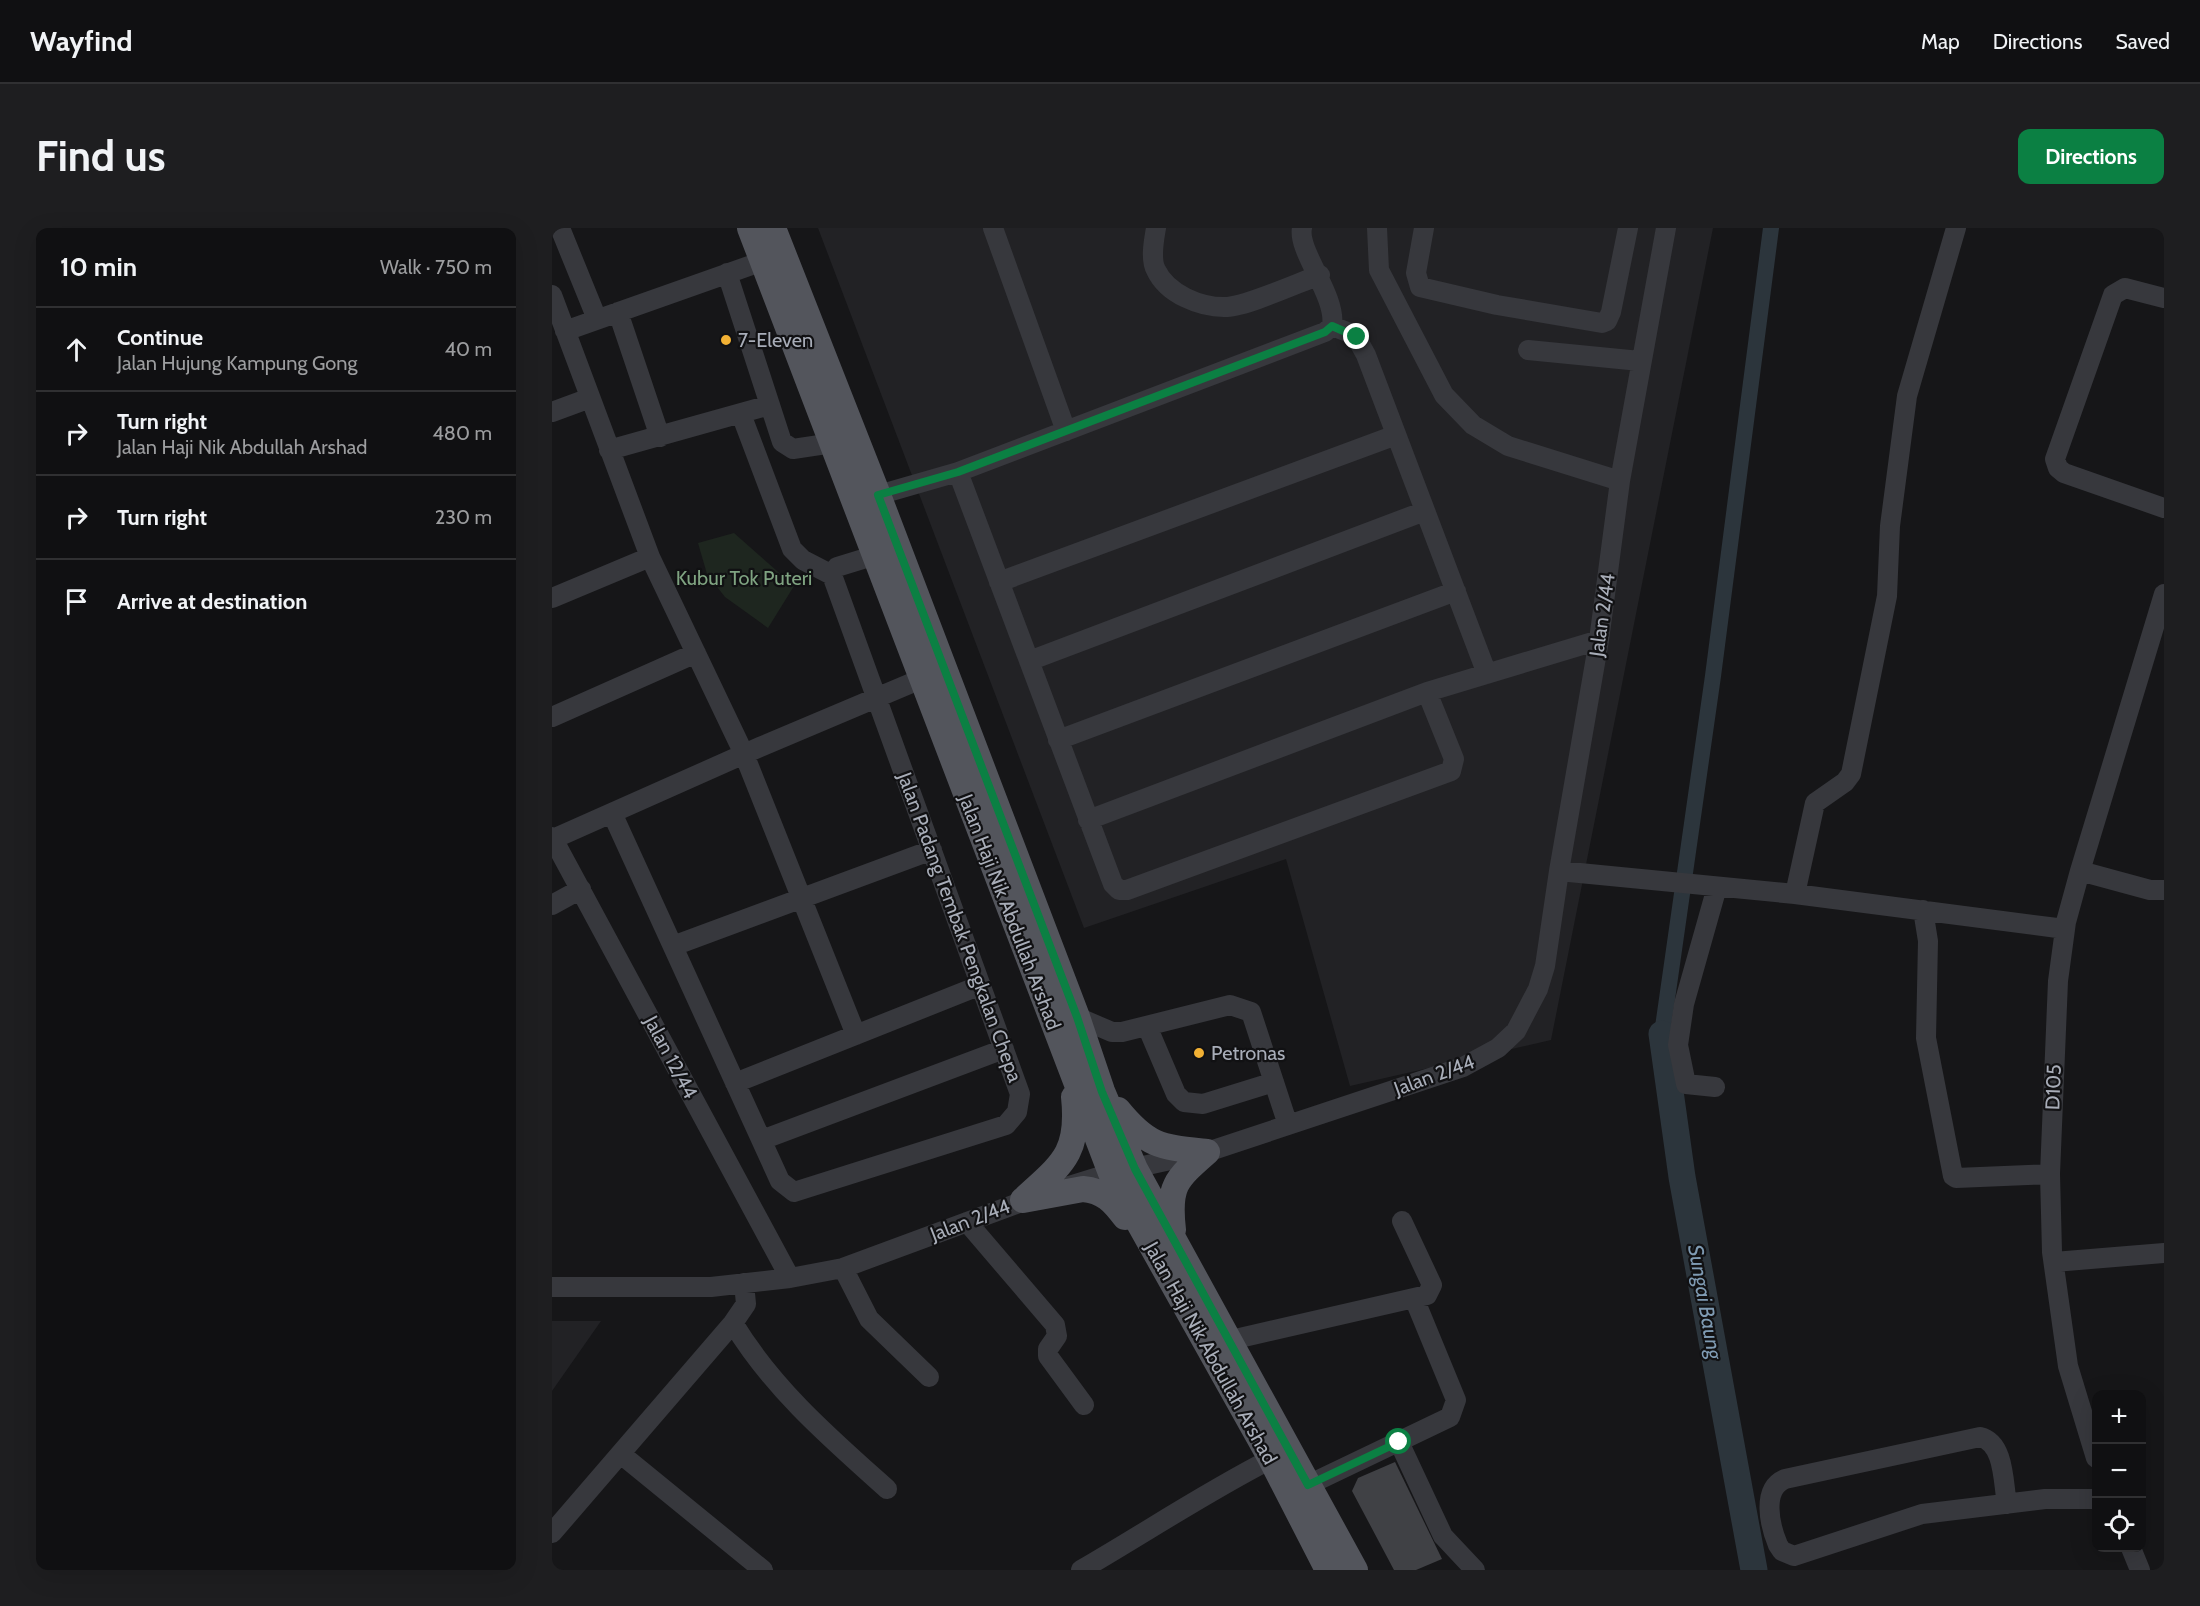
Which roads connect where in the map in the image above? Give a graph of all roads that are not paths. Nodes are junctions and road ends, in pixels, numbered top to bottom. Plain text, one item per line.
1 (560, 228) edge
2 (750, 228) edge
3 (773, 228) edge
4 (993, 228) edge
5 (1156, 228) edge
6 (1302, 228) edge
7 (1377, 228) edge
8 (1424, 228) edge
9 (1628, 228) edge
10 (1666, 228) edge
11 (1956, 228) edge
12 (764, 261) junction
13 (728, 273) junction
14 (1320, 275) junction
15 (552, 295) edge
16 (2164, 298) edge
17 (618, 312) junction
18 (597, 319) junction
19 (1332, 326) junction
20 (565, 331) junction
21 (1528, 350) dead end
22 (1640, 361) junction
23 (590, 398) junction
24 (770, 405) junction
25 (552, 412) edge
26 (741, 414) junction
27 (1066, 431) junction
28 (1396, 435) junction
29 (660, 436) junction
30 (833, 443) junction
31 (609, 450) junction
32 (958, 472) junction
33 (1620, 481) junction
34 (878, 495) junction
35 (2164, 508) edge
36 (1425, 511) junction
37 (876, 555) junction
38 (650, 557) junction
39 (832, 575) junction
40 (999, 582) junction
41 (1456, 591) junction
42 (2164, 594) edge
43 (552, 598) edge
44 (1599, 640) junction
45 (696, 653) junction
46 (1029, 661) junction
47 (1487, 674) junction
48 (921, 679) junction
49 (1427, 692) junction
50 (876, 698) junction
51 (552, 717) edge
52 (1058, 740) junction
53 (744, 754) junction
54 (612, 813) junction
55 (1088, 820) junction
56 (553, 838) edge
57 (932, 850) junction
58 (1559, 871) junction
59 (2080, 871) junction
60 (1717, 887) junction
61 (581, 889) junction
62 (2164, 890) edge
63 (1796, 894) junction
64 (801, 898) junction
65 (552, 904) edge
66 (1923, 910) junction
67 (2066, 929) junction
68 (673, 946) junction
69 (981, 985) junction
70 (1077, 1017) junction
71 (1147, 1026) junction
72 (856, 1035) junction
73 (1004, 1049) junction
74 (1071, 1071) junction
75 (735, 1083) junction
76 (1274, 1083) junction
77 (1715, 1087) dead end
78 (1102, 1092) junction
79 (1288, 1125) junction
80 (762, 1140) junction
81 (1207, 1152) junction
82 (1123, 1171) junction
83 (2050, 1174) junction
84 (1023, 1200) junction
85 (1402, 1221) dead end
86 (967, 1222) junction
87 (1164, 1244) junction
88 (2164, 1253) edge
89 (2054, 1262) junction
90 (843, 1268) junction
91 (790, 1278) junction
92 (744, 1283) junction
93 (552, 1287) edge
94 (1414, 1298) junction
95 (733, 1323) junction
96 (1231, 1340) junction
97 (929, 1377) dead end
98 (1084, 1405) dead end
99 (1399, 1442) junction
100 (2093, 1444) edge
101 (622, 1455) junction
102 (1271, 1459) junction
103 (1308, 1485) junction
104 (886, 1489) dead end
105 (2092, 1499) edge
106 (2007, 1504) junction
107 (552, 1533) edge
108 (2133, 1552) edge
109 (764, 1570) edge
110 (1081, 1570) edge
111 (1328, 1570) edge
112 (1355, 1570) edge
113 (1475, 1570) edge
114 (2140, 1570) edge

1 - 18 street
2 - 12 main road, Jalan Haji Nik Abdullah Arshad
3 - 34 main road, Jalan Haji Nik Abdullah Arshad
4 - 27 street
5 - 14 street
6 - 14 street
7 - 33 street
8 - 9 street
10 - 22 street, Jalan 2/44
11 - 63 street
12 - 13 street
12 - 30 main road, Jalan Haji Nik Abdullah Arshad
13 - 17 street
13 - 24 street
14 - 19 street
15 - 20 street
16 - 35 street
17 - 18 street
17 - 29 street
18 - 20 street
19 - 27 street
19 - 28 street
20 - 23 street
21 - 22 street
22 - 33 street, Jalan 2/44
23 - 25 street
23 - 31 street
24 - 26 street
24 - 30 street
26 - 29 street
26 - 39 street
27 - 32 street
28 - 36 street
28 - 40 street
29 - 31 street
30 - 37 main road, Jalan Haji Nik Abdullah Arshad
31 - 38 street
32 - 34 street
32 - 40 street
33 - 44 street, Jalan 2/44
34 - 70 main road, Jalan Haji Nik Abdullah Arshad
36 - 41 street
36 - 46 street
37 - 39 street
37 - 48 main road, Jalan Haji Nik Abdullah Arshad
38 - 43 street
38 - 45 street
39 - 50 street, Jalan Padang Tembak Pengkalan Chepa
40 - 46 street
41 - 47 street
41 - 52 street
42 - 59 street, D105
44 - 47 street
44 - 58 street, Jalan 2/44
45 - 51 street
45 - 53 street
46 - 52 street
47 - 49 street
48 - 50 street
48 - 74 main road, Jalan Haji Nik Abdullah Arshad
49 - 55 street
49 - 55 street
50 - 53 street
50 - 57 street, Jalan Padang Tembak Pengkalan Chepa
52 - 55 street
53 - 54 street
53 - 64 street
54 - 56 street
54 - 68 street, Jalan Padang Tembak Pengkalan Chepa
56 - 61 street, Jalan 12/44
57 - 64 street
57 - 69 street, Jalan Padang Tembak Pengkalan Chepa
58 - 60 street
58 - 79 street, Jalan 2/44
59 - 62 street
59 - 67 street, D105
60 - 63 street
60 - 77 street
61 - 65 street
61 - 91 street, Jalan 12/44
63 - 66 street
64 - 68 street
64 - 72 street
66 - 67 street
66 - 83 street
67 - 83 street, D105
68 - 75 street, Jalan Padang Tembak Pengkalan Chepa
69 - 72 street
69 - 73 street, Jalan Padang Tembak Pengkalan Chepa
70 - 71 street
70 - 78 main road, Jalan Haji Nik Abdullah Arshad
71 - 76 street
71 - 76 street
72 - 75 street
73 - 80 street
73 - 80 street, Jalan Padang Tembak Pengkalan Chepa
74 - 82 main road, Jalan Haji Nik Abdullah Arshad
74 - 84 main road
75 - 80 street, Jalan Padang Tembak Pengkalan Chepa
76 - 79 street
78 - 81 main road
78 - 82 main road, Jalan Haji Nik Abdullah Arshad
79 - 81 street, Jalan 2/44
81 - 82 street, Jalan 2/44
81 - 87 main road
82 - 84 street, Jalan 2/44
82 - 87 main road, Jalan Haji Nik Abdullah Arshad
83 - 89 street, D105
84 - 86 street, Jalan 2/44
84 - 87 main road
85 - 94 street
86 - 90 street, Jalan 2/44
86 - 98 street
87 - 96 main road, Jalan Haji Nik Abdullah Arshad
87 - 102 main road, Jalan Haji Nik Abdullah Arshad
88 - 89 street
89 - 100 street, D105
90 - 91 street, Jalan 2/44
90 - 97 street
91 - 92 street, Jalan 2/44
92 - 93 street, Jalan 2/44
92 - 95 street
94 - 96 street
94 - 99 street
95 - 101 street
95 - 104 street
96 - 103 main road, Jalan Haji Nik Abdullah Arshad
99 - 103 street
99 - 113 street
101 - 107 street
101 - 109 street
102 - 110 street
102 - 111 main road, Jalan Haji Nik Abdullah Arshad
103 - 112 main road, Jalan Haji Nik Abdullah Arshad
105 - 106 street
106 - 106 street
108 - 114 street

